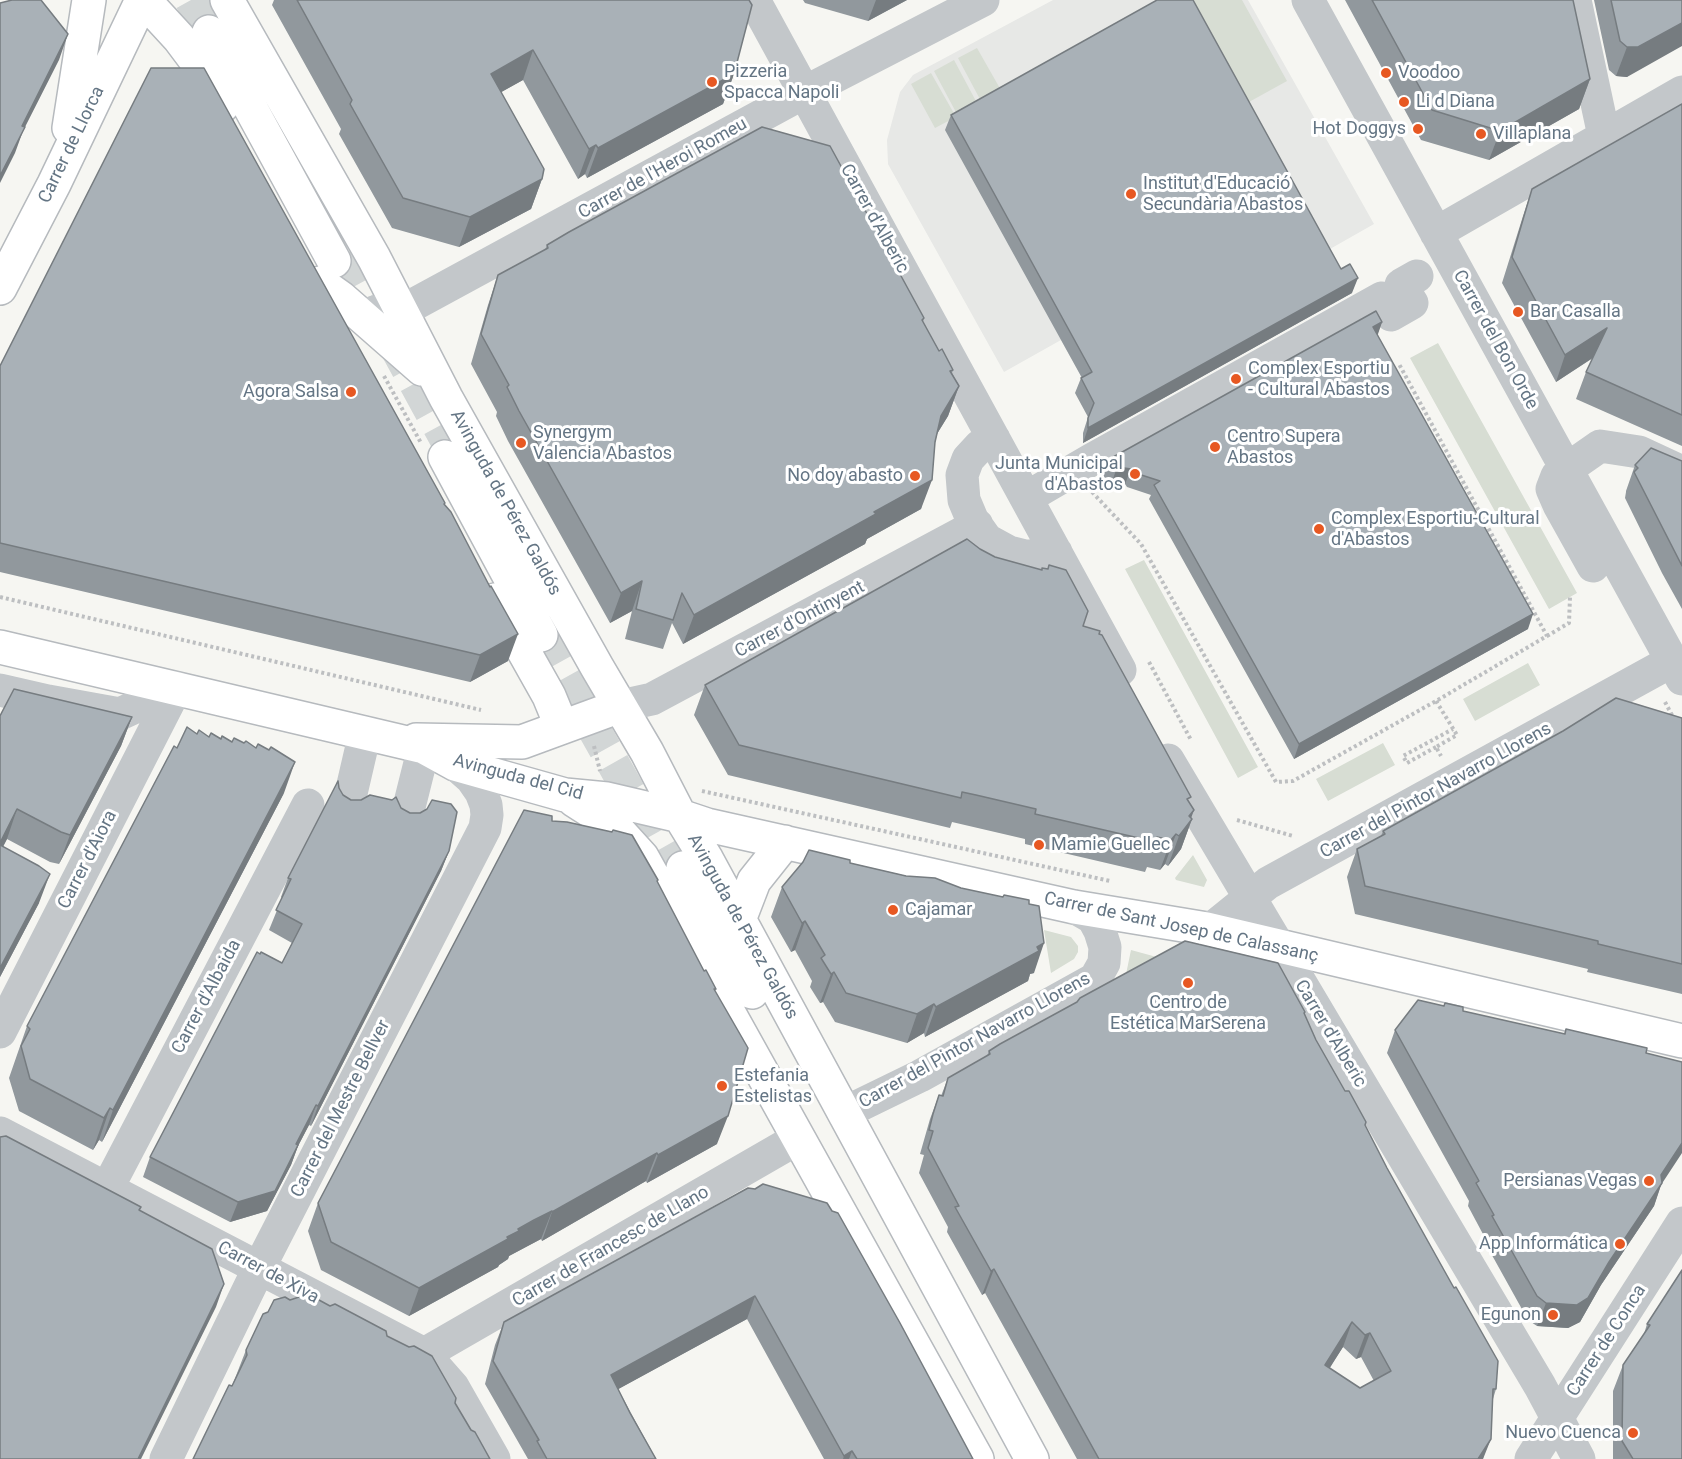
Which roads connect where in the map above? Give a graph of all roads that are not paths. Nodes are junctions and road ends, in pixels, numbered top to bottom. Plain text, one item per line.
1 (90, 0) edge
2 (143, 0) edge
3 (754, 0) edge
4 (983, 0) edge
5 (1308, 0) edge
6 (1575, 0) edge
7 (219, 19) edge
8 (805, 92) junction
9 (1682, 92) edge
10 (1604, 136) junction
11 (54, 184) junction
12 (1436, 233) junction
13 (335, 274) junction
14 (1409, 280) dead end
15 (0, 288) edge
16 (400, 312) junction
17 (360, 354) edge
18 (447, 398) junction
19 (994, 439) junction
20 (1566, 468) junction
21 (1682, 472) edge
22 (1026, 498) junction
23 (977, 525) junction
24 (1056, 552) junction
25 (1593, 566) dead end
26 (547, 633) tunnel mouth
27 (0, 647) edge
28 (1677, 670) edge
29 (103, 671) junction
30 (176, 688) junction
31 (0, 690) edge
32 (1134, 698) edge
33 (620, 706) junction
34 (567, 725) junction
35 (1157, 739) edge
36 (394, 740) junction
37 (455, 764) junction
38 (580, 796) junction
39 (349, 802) edge
40 (688, 803) junction
41 (308, 805) dead end
42 (408, 815) edge
43 (785, 843) junction
44 (1250, 897) junction
45 (1074, 907) junction
46 (739, 920) junction
47 (1207, 929) junction
48 (1277, 946) junction
49 (0, 1032) edge
50 (1682, 1041) edge
51 (844, 1113) junction
52 (0, 1133) edge
53 (797, 1139) junction
54 (107, 1189) junction
55 (1682, 1223) edge
56 (259, 1268) junction
57 (424, 1354) junction
58 (1558, 1418) junction
59 (166, 1459) edge
60 (494, 1459) edge
61 (976, 1459) edge
62 (999, 1459) edge
63 (1015, 1459) edge
64 (1032, 1459) edge
65 (1531, 1459) edge
66 (1579, 1459) edge

1 - 11 main road
2 - 11 main road, Carrer de Llorca
2 - 13 main road, Avinguda de Pérez Galdós
3 - 8 street, Carrer d'Alberic
4 - 8 street, Carrer de l'Heroi Romeu
5 - 12 street, Carrer del Bon Orde
6 - 10 street
7 - 13 main road, Avinguda de Pérez Galdós
7 - 16 main road, Avinguda de Pérez Galdós
8 - 16 street, Carrer de l'Heroi Romeu
8 - 19 street, Carrer d'Alberic
9 - 10 street
10 - 12 street
11 - 15 main road, Carrer de Llorca
12 - 20 street, Carrer del Bon Orde
13 - 16 street, Carrer de l'Heroi Romeu
13 - 17 main road, Avinguda de Pérez Galdós
13 - 18 main road, Avinguda de Pérez Galdós
14 - 22 street
16 - 18 main road, Avinguda de Pérez Galdós
18 - 33 main road, Avinguda de Pérez Galdós
19 - 22 street, Carrer d'Alberic
19 - 23 street
20 - 21 street
20 - 25 street
20 - 28 street, Carrer del Bon Orde
22 - 24 street, Carrer d'Alberic
23 - 24 street
23 - 33 street, Carrer d'Ontinyent
24 - 32 street, Carrer d'Alberic
26 - 34 main road, Avinguda de Pérez Galdós
27 - 29 main road, Avinguda del Cid
28 - 44 street, Carrer del Pintor Navarro Llorens
29 - 30 main road, Avinguda del Cid
29 - 31 street
30 - 31 street
30 - 36 main road, Avinguda del Cid
30 - 49 street, Carrer d'Aiora
33 - 34 main road, Avinguda del Cid
33 - 40 main road, Avinguda de Pérez Galdós
34 - 36 main road, Avinguda del Cid
35 - 44 street, Carrer d'Alberic
36 - 37 main road, Avinguda del Cid
36 - 39 street
36 - 42 street
37 - 38 main road, Avinguda del Cid
37 - 56 street, Carrer del Mestre Bellver
38 - 40 main road, Avinguda del Cid
38 - 53 main road
40 - 43 main road, Carrer de Sant Josep de Calassanç
40 - 46 main road, Avinguda de Pérez Galdós
41 - 54 street, Carrer d'Albaida
43 - 45 main road, Carrer de Sant Josep de Calassanç
43 - 46 main road
44 - 47 street, Carrer del Pintor Navarro Llorens
44 - 48 street, Carrer d'Alberic
45 - 47 main road, Carrer de Sant Josep de Calassanç
45 - 51 street, Carrer del Pintor Navarro Llorens
46 - 51 main road, Avinguda de Pérez Galdós
47 - 48 main road, Carrer de Sant Josep de Calassanç
48 - 50 main road, Carrer de Sant Josep de Calassanç
48 - 58 street, Carrer d'Alberic
51 - 64 main road, Avinguda de Pérez Galdós
52 - 54 street, Carrer de Xiva
53 - 57 street, Carrer de Francesc de Llano
53 - 61 main road
54 - 56 street, Carrer de Xiva
55 - 58 street, Carrer de Conca
56 - 57 street, Carrer de Xiva
56 - 59 street, Carrer del Mestre Bellver
57 - 60 street, Carrer de Xiva
58 - 65 street, Carrer de Conca
58 - 66 street, Carrer d'Alberic
62 - 63 main road, Avinguda de Pérez Galdós

